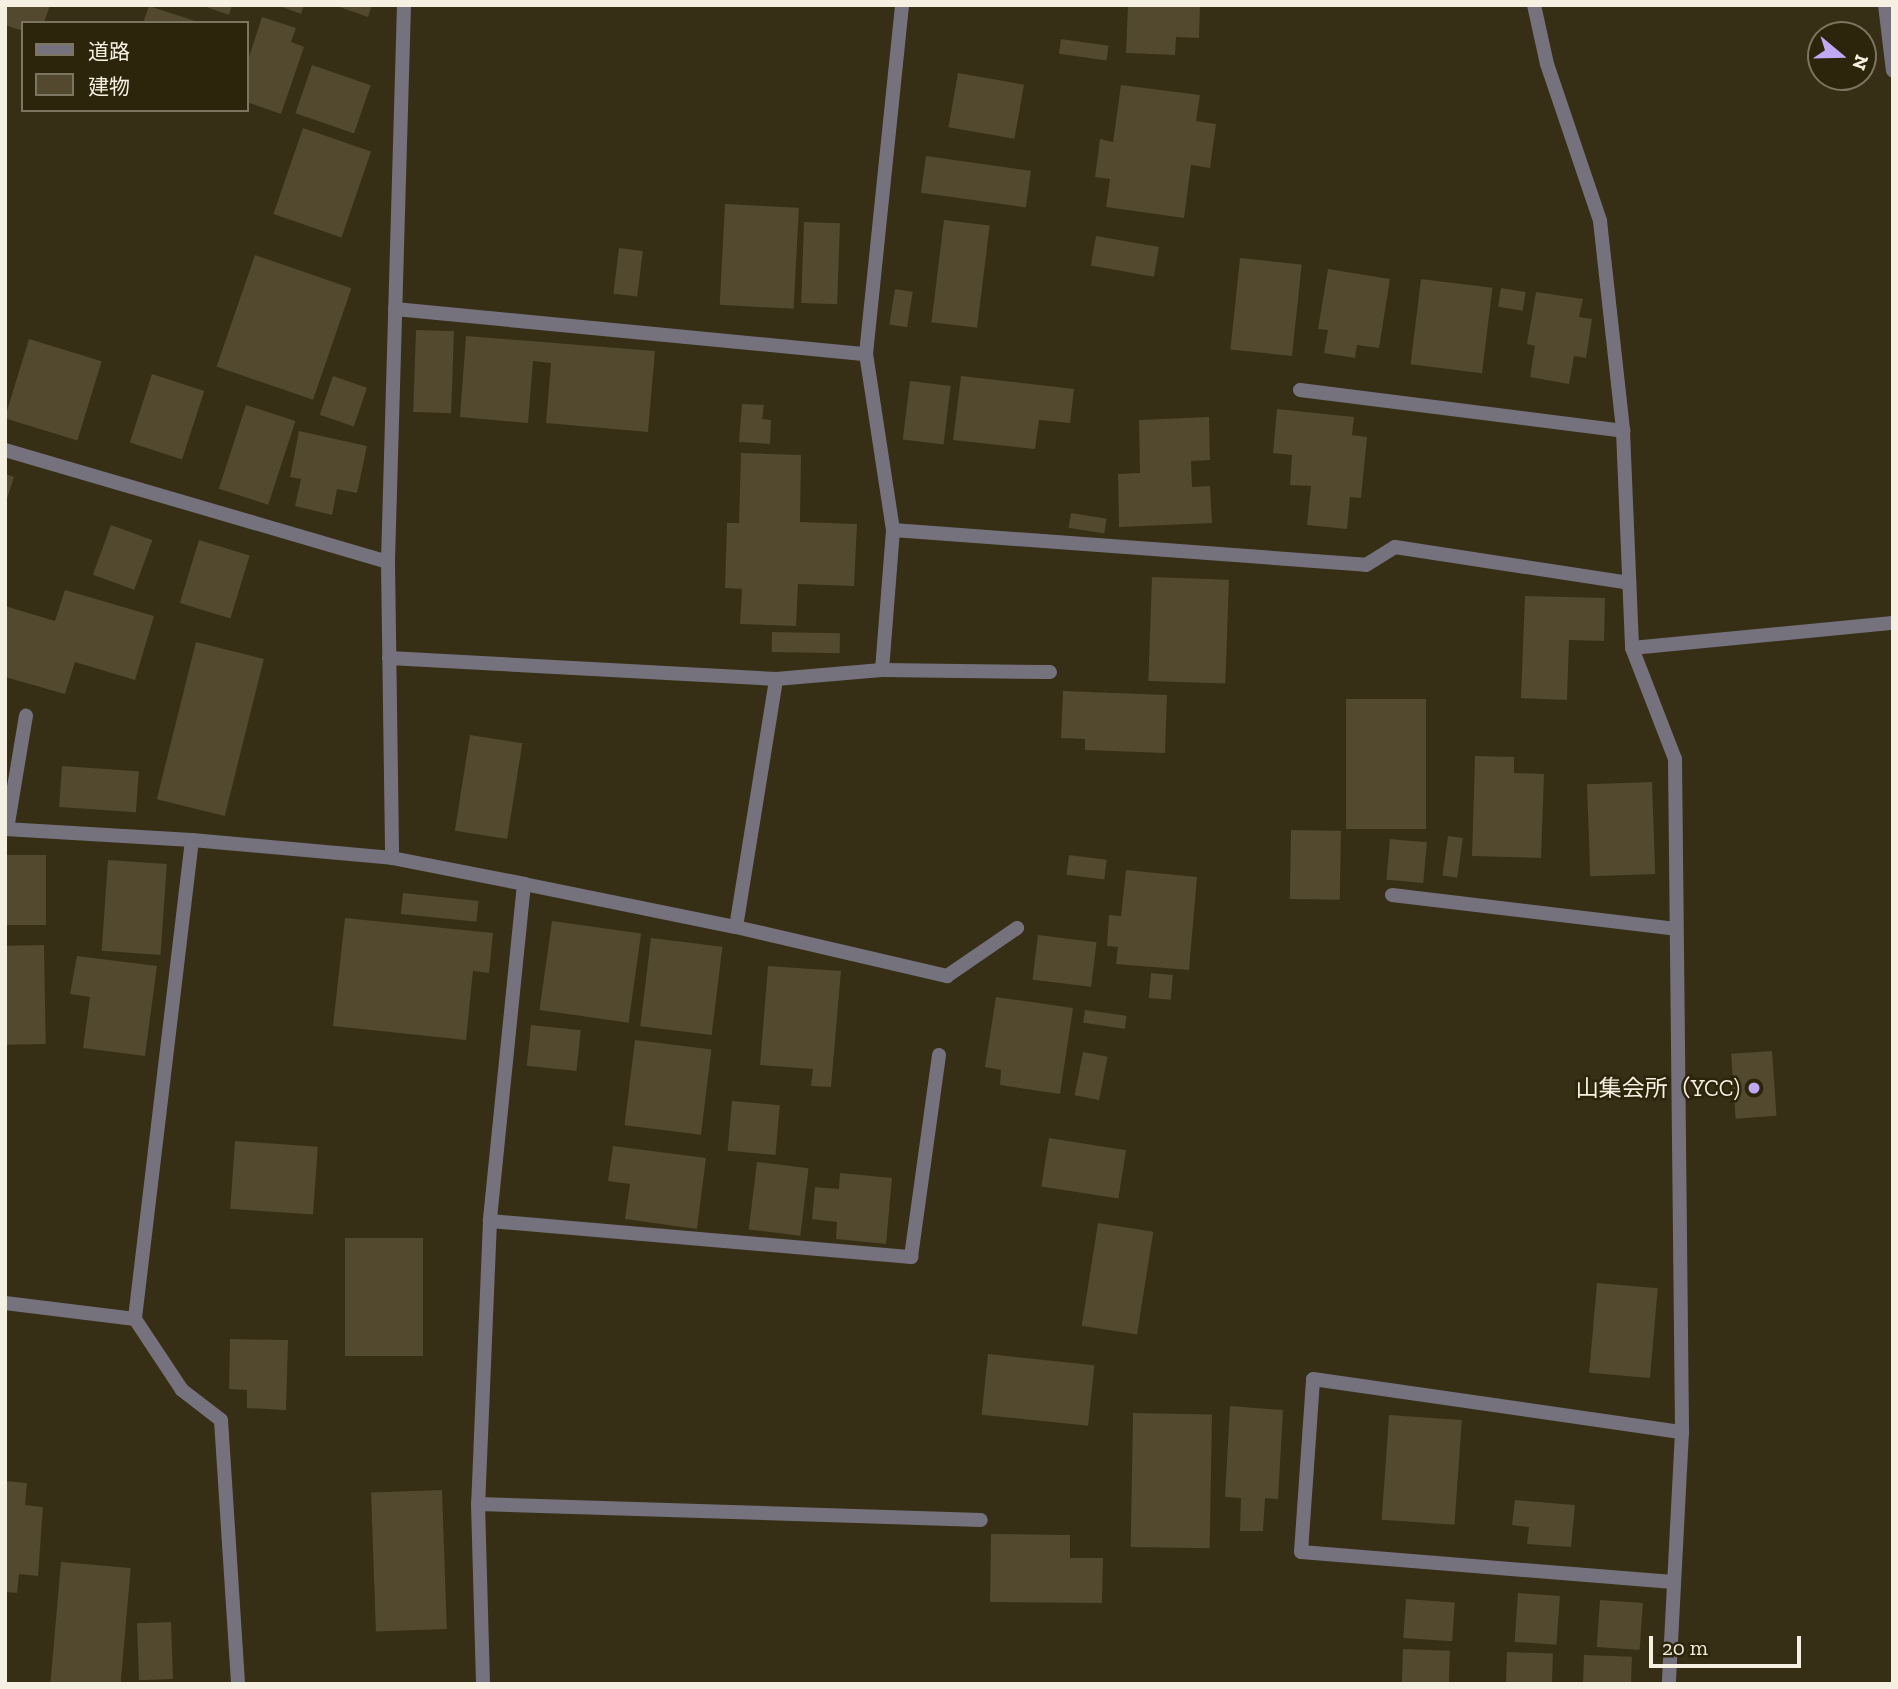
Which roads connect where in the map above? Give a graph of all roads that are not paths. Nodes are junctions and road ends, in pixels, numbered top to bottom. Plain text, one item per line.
1 (404, 5) edge
2 (902, 5) edge
3 (1534, 5) edge
4 (1885, 5) edge
5 (1893, 71) edge
6 (395, 309) junction
7 (866, 354) junction
8 (1300, 390) dead end
9 (1623, 431) junction
10 (5, 450) edge
11 (892, 530) junction
12 (388, 562) junction
13 (1629, 583) junction
14 (1893, 623) edge
15 (1632, 648) junction
16 (389, 658) junction
17 (882, 670) junction
18 (1050, 672) dead end
19 (776, 679) junction
20 (26, 716) dead end
21 (6, 829) edge
22 (192, 841) junction
23 (392, 858) junction
24 (524, 884) junction
25 (1392, 895) dead end
26 (736, 927) junction
27 (1017, 928) dead end
28 (1676, 929) junction
29 (939, 1055) dead end
30 (490, 1222) junction
31 (5, 1303) edge
32 (135, 1319) junction
33 (1682, 1432) junction
34 (478, 1504) junction
35 (981, 1520) dead end
36 (1673, 1582) junction
37 (238, 1684) edge
38 (483, 1684) edge
39 (1668, 1684) edge

1 - 6 street
2 - 7 street
3 - 9 street
4 - 5 street
6 - 7 street
6 - 12 street
7 - 11 street
8 - 9 street
9 - 13 street
10 - 12 street
11 - 13 street
11 - 17 street
12 - 16 street
13 - 15 street
14 - 15 street
15 - 28 street
16 - 19 street
16 - 23 street
17 - 18 street
17 - 19 street
19 - 26 street
20 - 21 street
21 - 22 street
22 - 23 street
22 - 32 street
23 - 24 street
24 - 26 street
24 - 30 street
25 - 28 street
26 - 27 street
28 - 33 street
29 - 30 street
30 - 34 street
31 - 32 street
32 - 37 street
33 - 36 street
33 - 36 street
34 - 35 street
34 - 38 street
36 - 39 street

